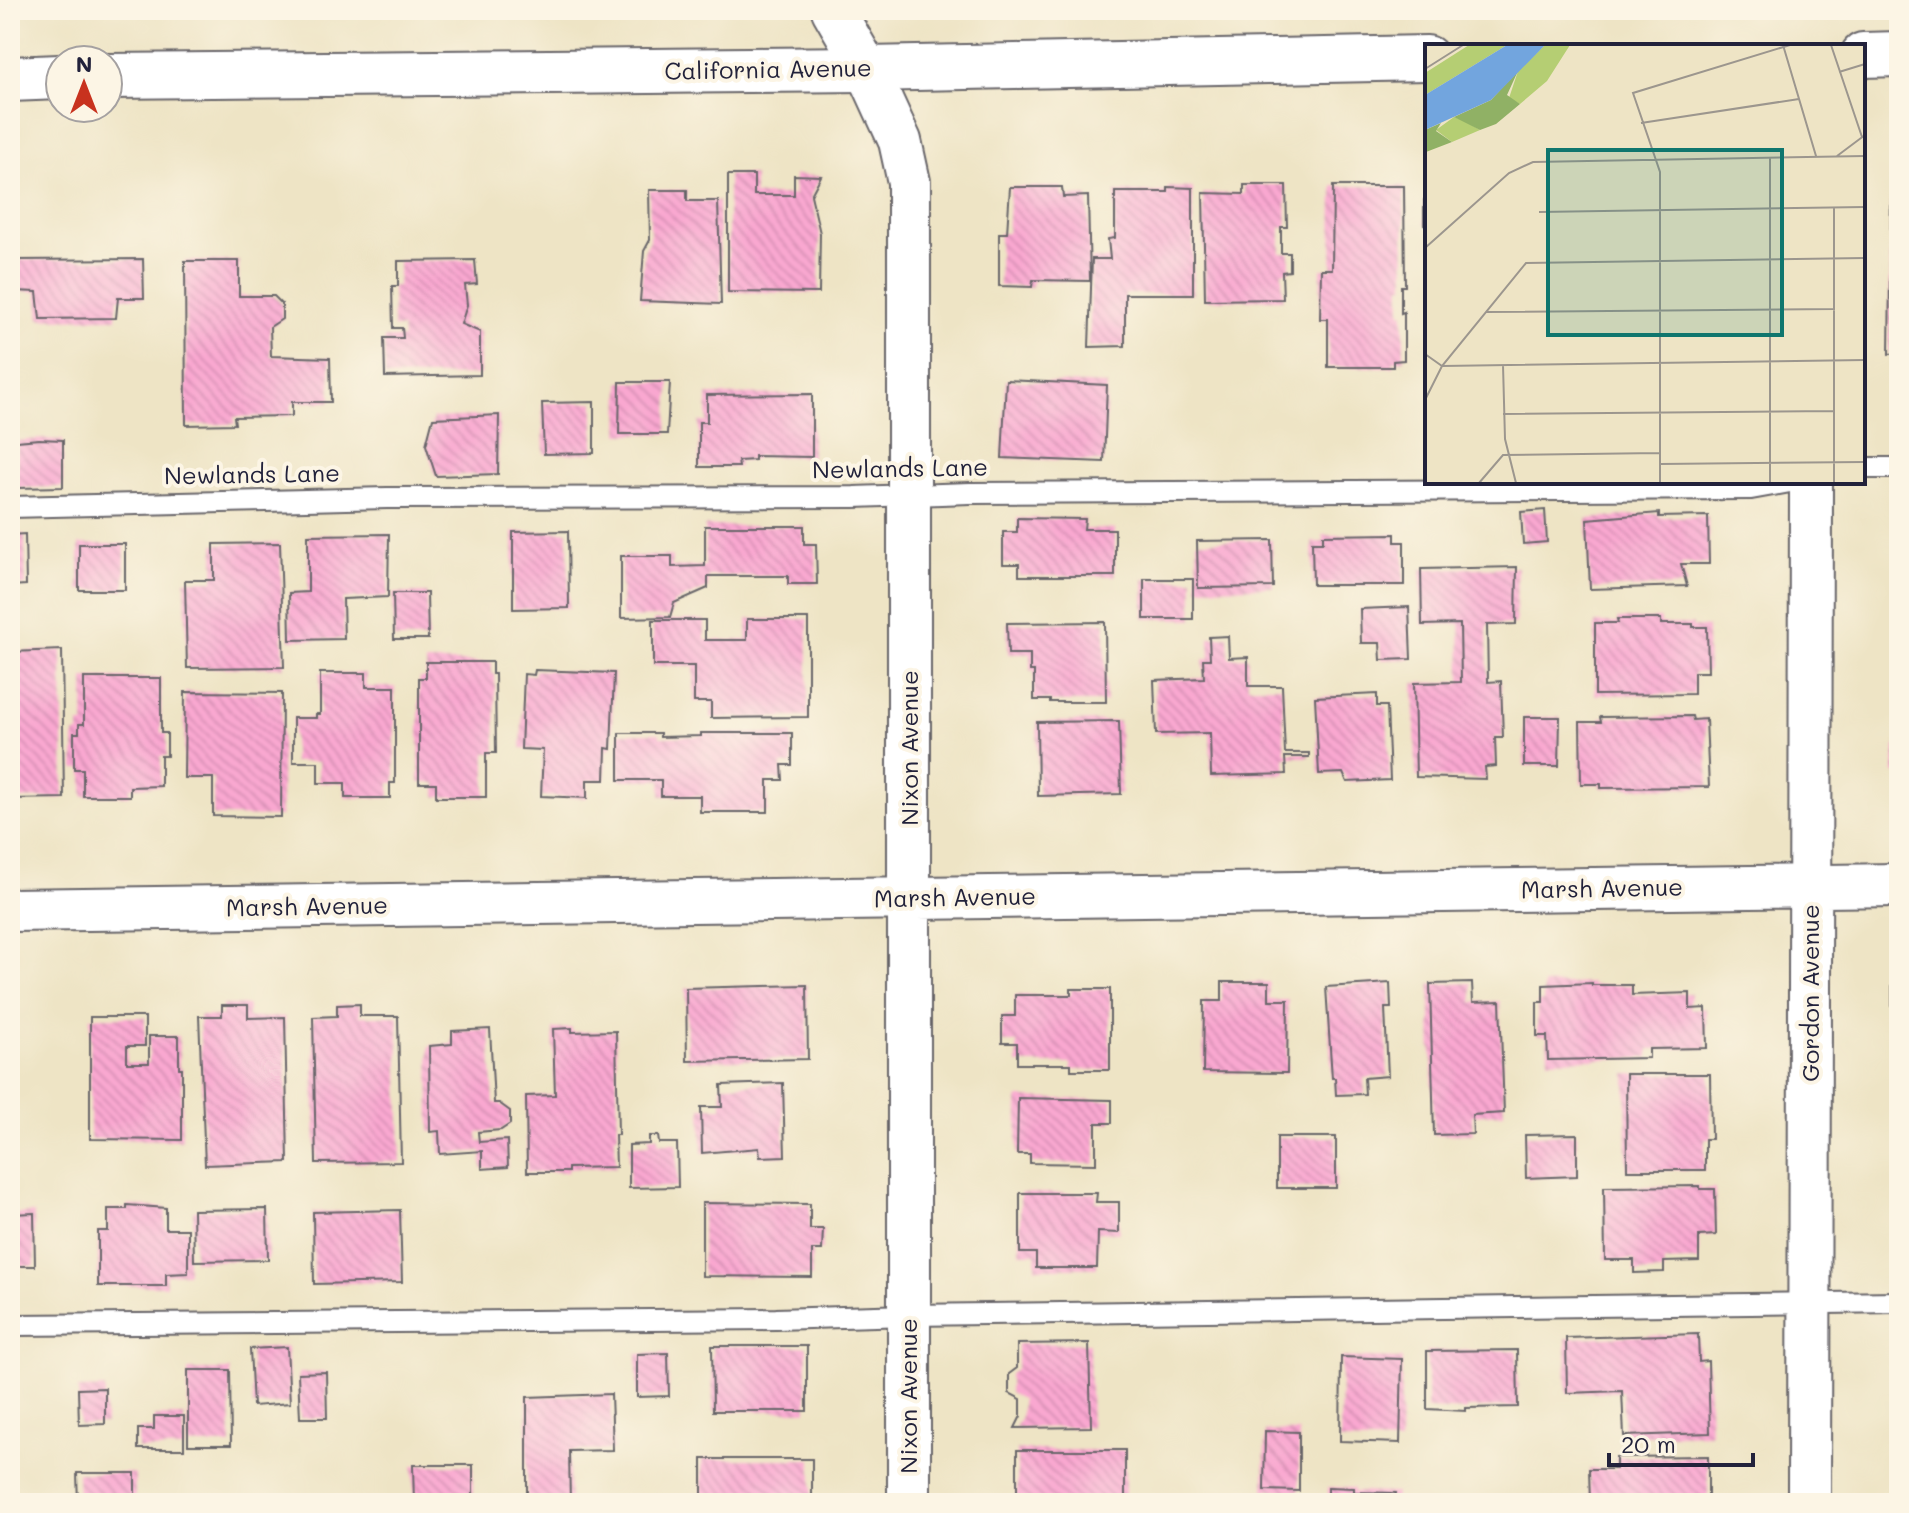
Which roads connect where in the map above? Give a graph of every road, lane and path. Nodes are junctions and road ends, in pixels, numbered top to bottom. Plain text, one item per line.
1 (833, 10) edge
2 (1899, 54) edge
3 (1865, 55) edge
4 (1425, 58) edge
5 (867, 69) junction
6 (124, 76) edge
7 (44, 78) edge
8 (10, 79) edge
9 (1865, 468) edge
10 (1899, 468) edge
11 (1779, 484) edge
12 (1811, 484) edge
13 (910, 497) junction
14 (10, 507) edge
15 (1899, 885) edge
16 (1811, 886) junction
17 (909, 899) junction
18 (10, 910) edge
19 (1899, 1302) edge
20 (1810, 1304) junction
21 (909, 1315) junction
22 (10, 1325) edge
23 (909, 1503) edge
24 (1809, 1503) edge

1 - 5 street, Nixon Avenue
2 - 3 main road
4 - 5 main road, California Avenue
5 - 6 main road, California Avenue
5 - 13 street, Nixon Avenue
7 - 8 main road
9 - 10 lane
11 - 13 lane, Newlands Lane
12 - 16 street, Gordon Avenue
13 - 14 lane, Newlands Lane
13 - 17 street, Nixon Avenue
15 - 16 street, Marsh Avenue
16 - 17 street, Marsh Avenue
16 - 20 street, Gordon Avenue
17 - 18 street, Marsh Avenue
17 - 21 street, Nixon Avenue
19 - 20 lane
20 - 21 lane
20 - 24 street, Gordon Avenue
21 - 22 lane
21 - 23 street, Nixon Avenue

